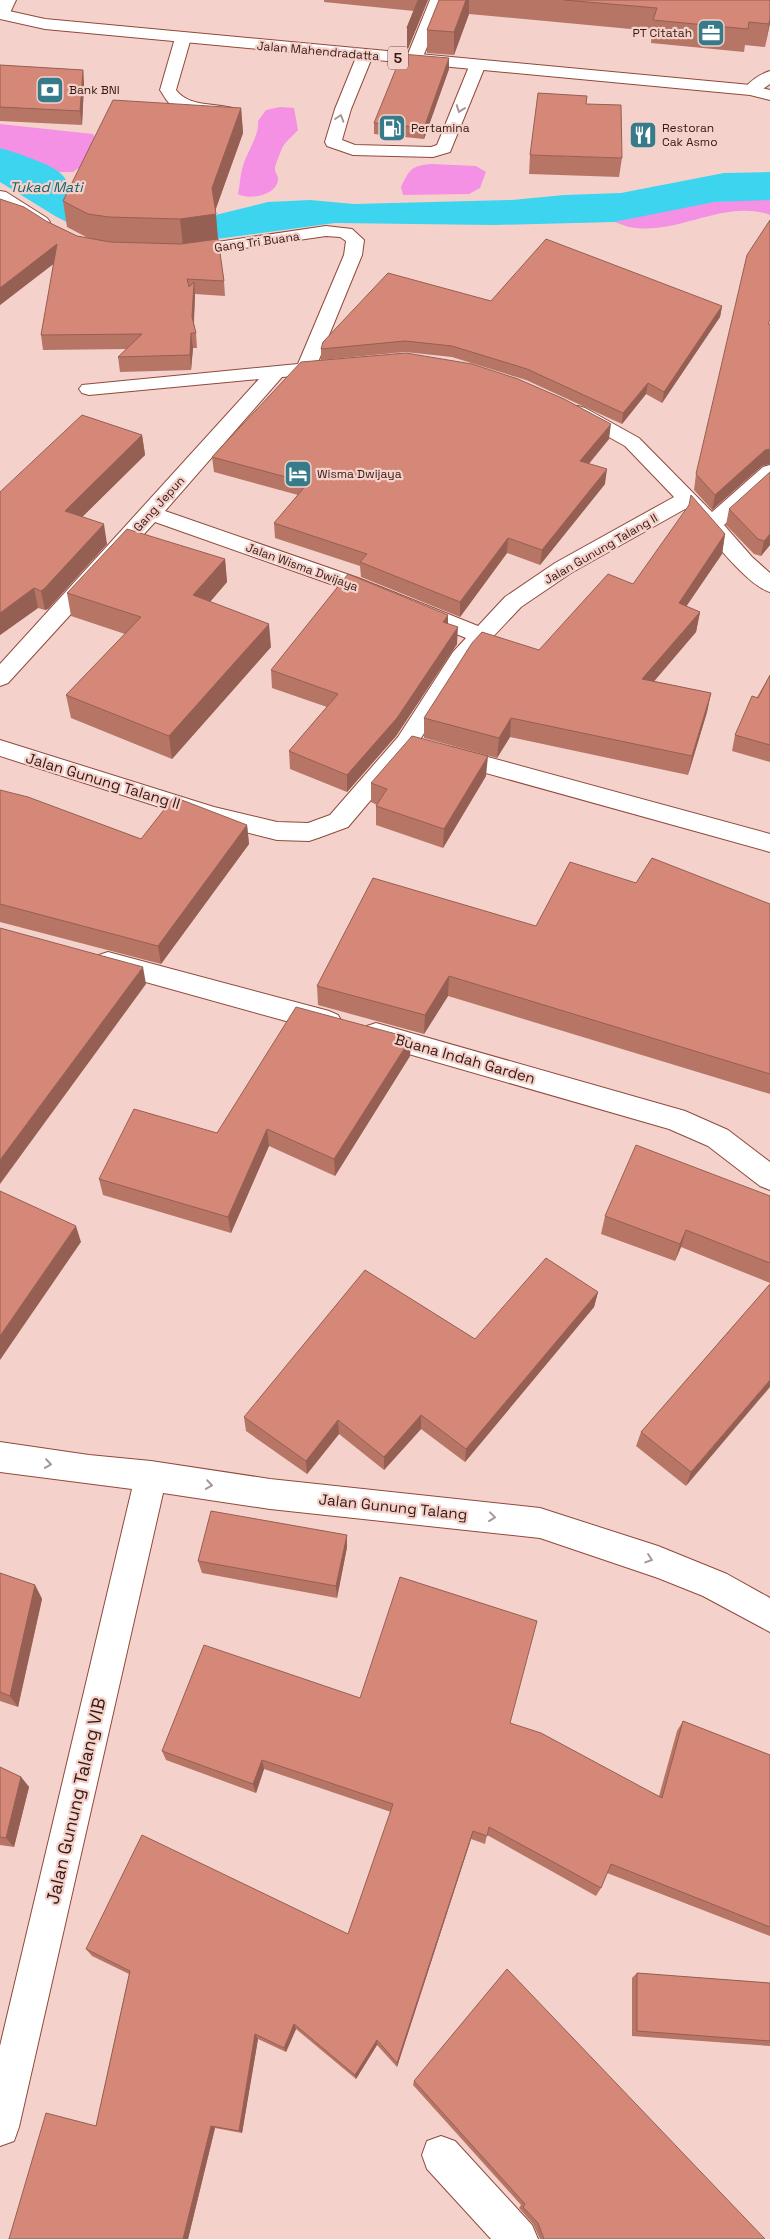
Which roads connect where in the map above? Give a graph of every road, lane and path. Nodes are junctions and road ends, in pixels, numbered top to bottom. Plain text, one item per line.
1 (438, 0) edge
2 (3, 14) edge
3 (183, 38) junction
4 (365, 55) junction
5 (414, 59) junction
6 (478, 64) junction
7 (770, 76) edge
8 (751, 90) junction
9 (770, 95) edge
10 (235, 112) edge
11 (0, 196) edge
12 (55, 230) edge
13 (163, 252) edge
14 (351, 365) edge
15 (306, 370) junction
16 (276, 372) junction
17 (89, 389) dead end
18 (559, 402) edge
19 (770, 471) edge
20 (687, 499) junction
21 (151, 513) junction
22 (712, 524) junction
23 (770, 585) edge
24 (480, 635) junction
25 (0, 678) edge
26 (406, 743) junction
27 (0, 748) edge
28 (770, 843) edge
29 (87, 956) edge
30 (770, 1178) edge
31 (0, 1457) edge
32 (151, 1476) junction
33 (770, 1616) edge
34 (0, 2127) edge
35 (441, 2155) dead end
36 (518, 2239) edge

1 - 5 main road
2 - 3 main road, Jalan Mahendradatta / 5
3 - 4 main road, Jalan Mahendradatta / 5
3 - 10 main road
4 - 5 main road, Jalan Mahendradatta / 5
6 -> 4 main road
5 - 6 main road, Jalan Mahendradatta / 5
6 - 8 main road, Jalan Mahendradatta / 5
7 - 8 main road
8 - 9 main road, Jalan Mahendradatta / 5
11 - 12 main road
13 - 15 main road, Gang Tri Buana
14 - 15 main road
15 - 16 main road
16 - 17 main road
16 - 21 main road, Gang Jepun
18 - 20 main road
19 - 22 main road
20 - 22 main road
20 - 24 main road, Jalan Gunung Talang II
21 - 24 main road, Jalan Wisma Dwijaya
21 - 25 main road, Gang Jepun
22 - 23 main road
24 - 26 main road, Jalan Gunung Talang II
26 - 27 main road, Jalan Gunung Talang II
26 - 28 main road
29 - 30 main road, Buana Indah Garden
31 -> 32 main road, Jalan Gunung Talang
32 -> 33 main road, Jalan Gunung Talang
32 - 34 main road, Jalan Gunung Talang VIB
35 - 36 main road

